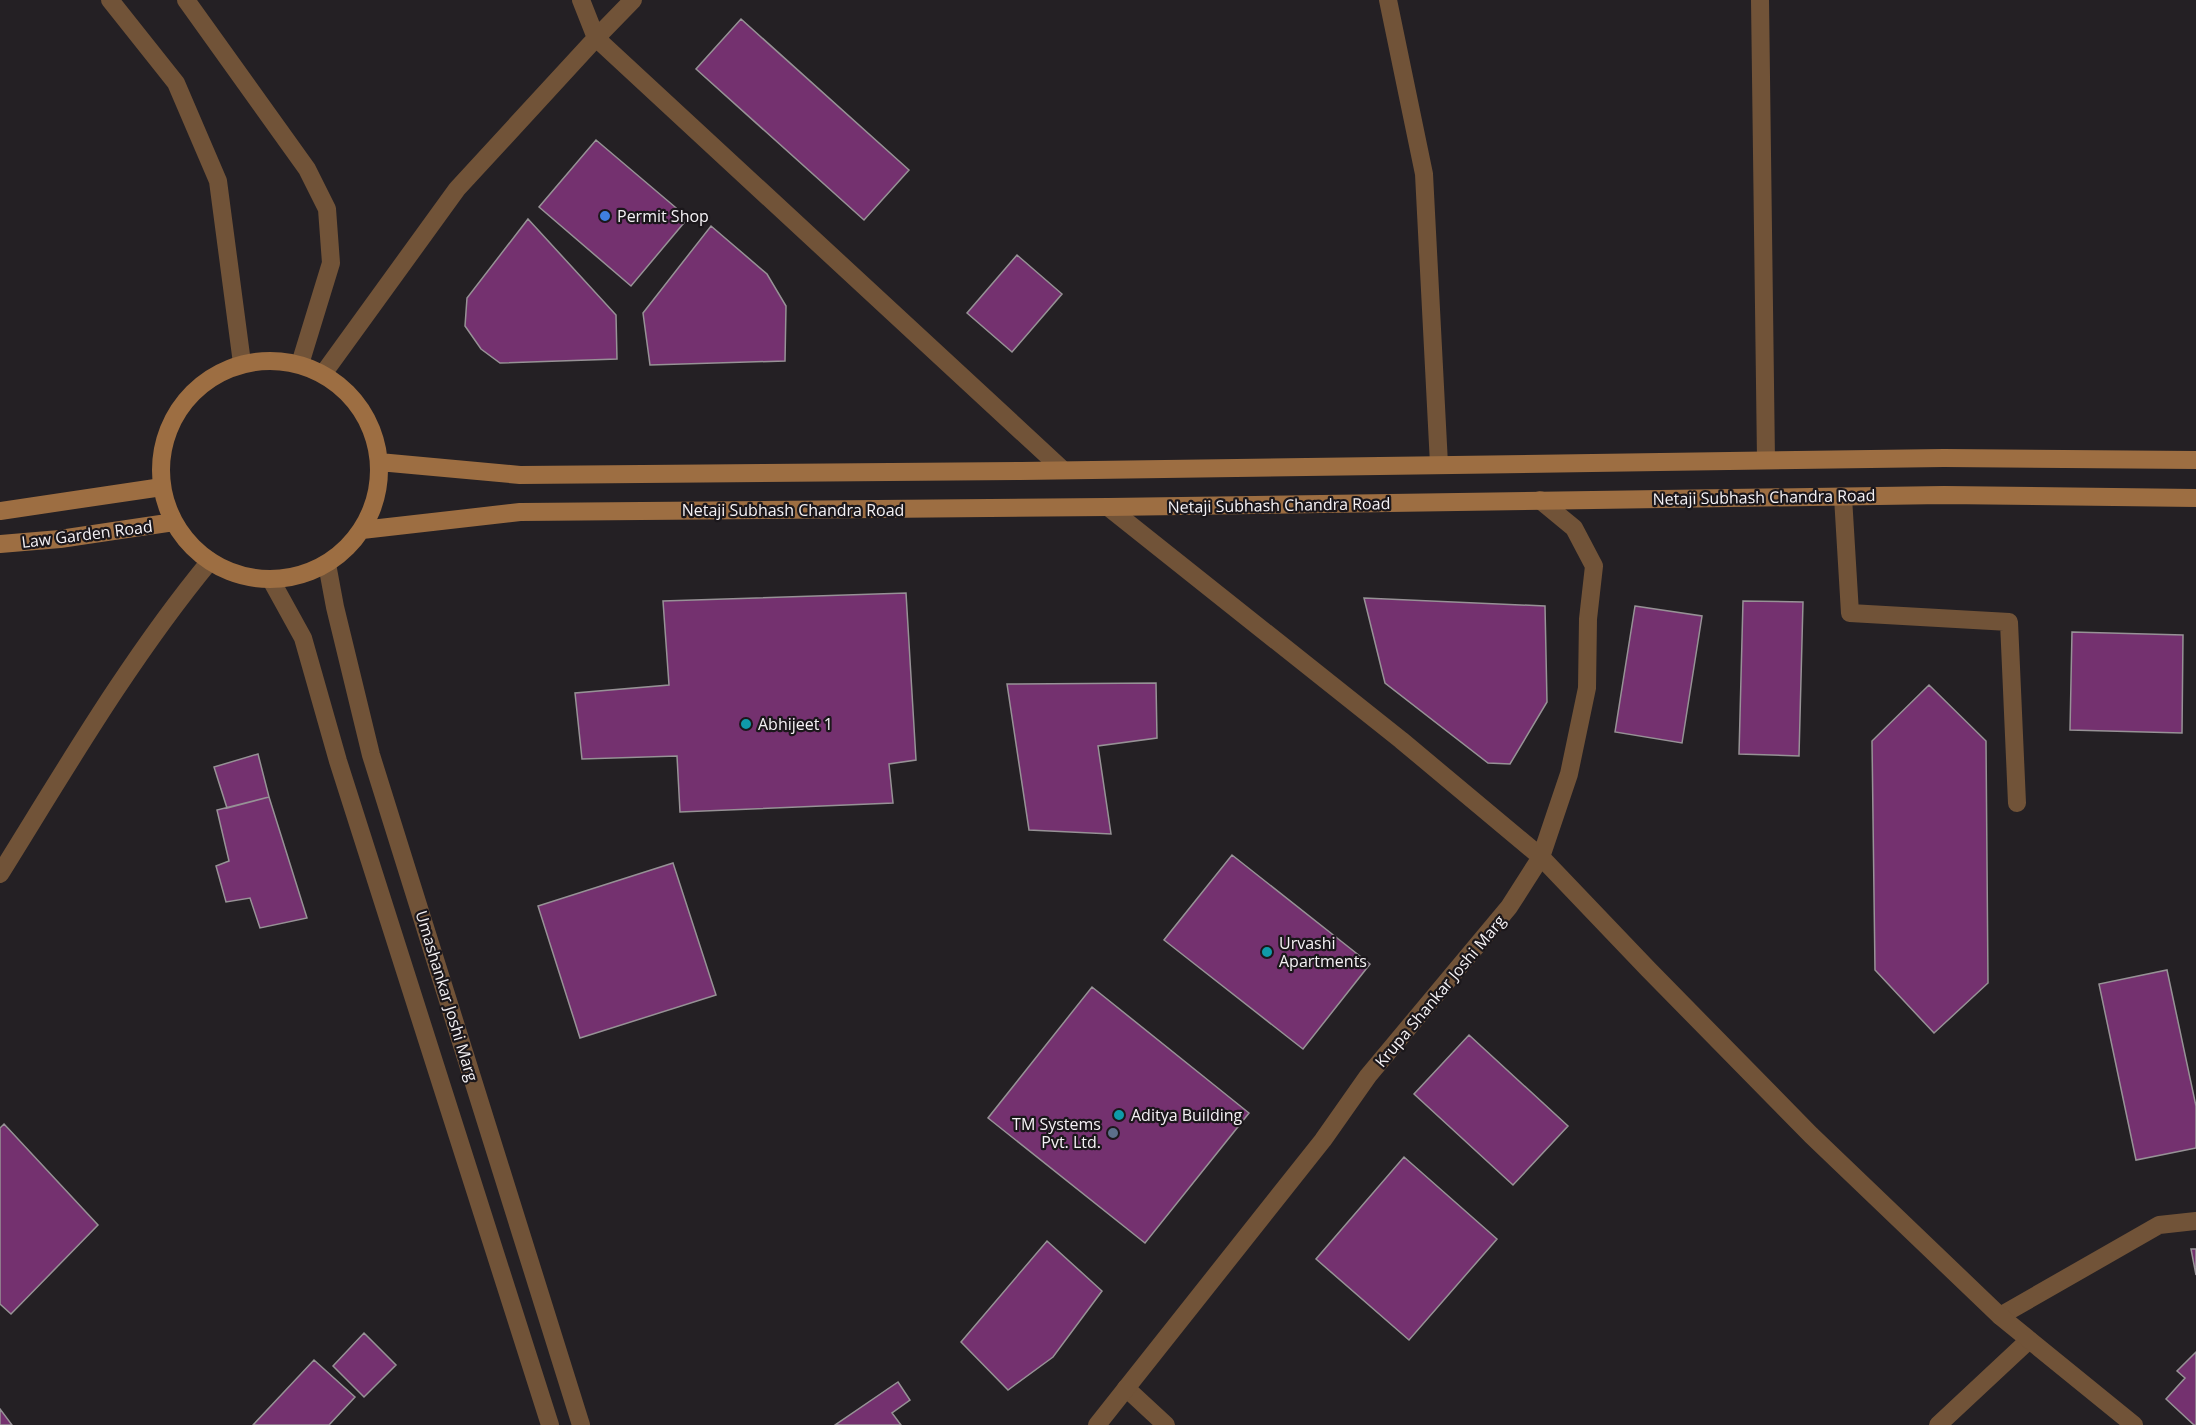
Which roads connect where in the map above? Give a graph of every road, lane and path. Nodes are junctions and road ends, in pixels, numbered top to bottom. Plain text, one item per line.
1 (110, 0) edge
2 (186, 0) edge
3 (581, 0) edge
4 (633, 0) edge
5 (1388, 0) edge
6 (1760, 0) edge
7 (596, 38) junction
8 (242, 363) junction
9 (300, 364) junction
10 (323, 374) junction
11 (1766, 460) junction
12 (2196, 460) edge
13 (379, 462) junction
14 (1440, 464) junction
15 (1063, 470) junction
16 (162, 487) junction
17 (1843, 496) junction
18 (2196, 498) edge
19 (1540, 500) junction
20 (1108, 507) junction
21 (0, 511) edge
22 (174, 522) junction
23 (362, 530) junction
24 (0, 544) edge
25 (210, 561) junction
26 (327, 564) junction
27 (271, 580) junction
28 (2017, 802) dead end
29 (1541, 857) junction
30 (0, 874) edge
31 (2196, 1221) edge
32 (2000, 1316) junction
33 (2029, 1340) junction
34 (1126, 1388) junction
35 (550, 1425) edge
36 (581, 1425) edge
37 (1097, 1425) edge
38 (1166, 1425) edge
39 (1938, 1425) edge
40 (2134, 1425) edge

1 - 8 street
2 - 9 street
3 - 7 street
4 - 7 street
5 - 14 street
6 - 11 street
7 - 10 street
7 - 15 street
8 - 9 main road
8 - 16 main road
9 - 10 main road
10 - 13 main road
11 - 12 main road
11 - 14 main road
13 - 15 main road
13 - 23 main road
14 - 15 main road
16 - 21 main road
16 - 22 main road
17 - 18 main road, Netaji Subhash Chandra Road
17 - 19 main road, Netaji Subhash Chandra Road
17 - 28 street
19 - 20 main road, Netaji Subhash Chandra Road
19 - 29 street, Krupa Shankar Joshi Marg
20 - 23 main road, Netaji Subhash Chandra Road
20 - 29 street
22 - 24 main road, Law Garden Road
22 - 25 main road
23 - 26 main road
25 - 27 main road
25 - 30 street
26 - 27 main road
26 - 36 street, Umashankar Joshi Marg
27 - 35 street, Umashankar Joshi Marg
29 - 32 street
29 - 34 street, Krupa Shankar Joshi Marg
31 - 32 street
32 - 33 street
33 - 39 street
33 - 40 street
34 - 37 street, Krupa Shankar Joshi Marg
34 - 38 street

